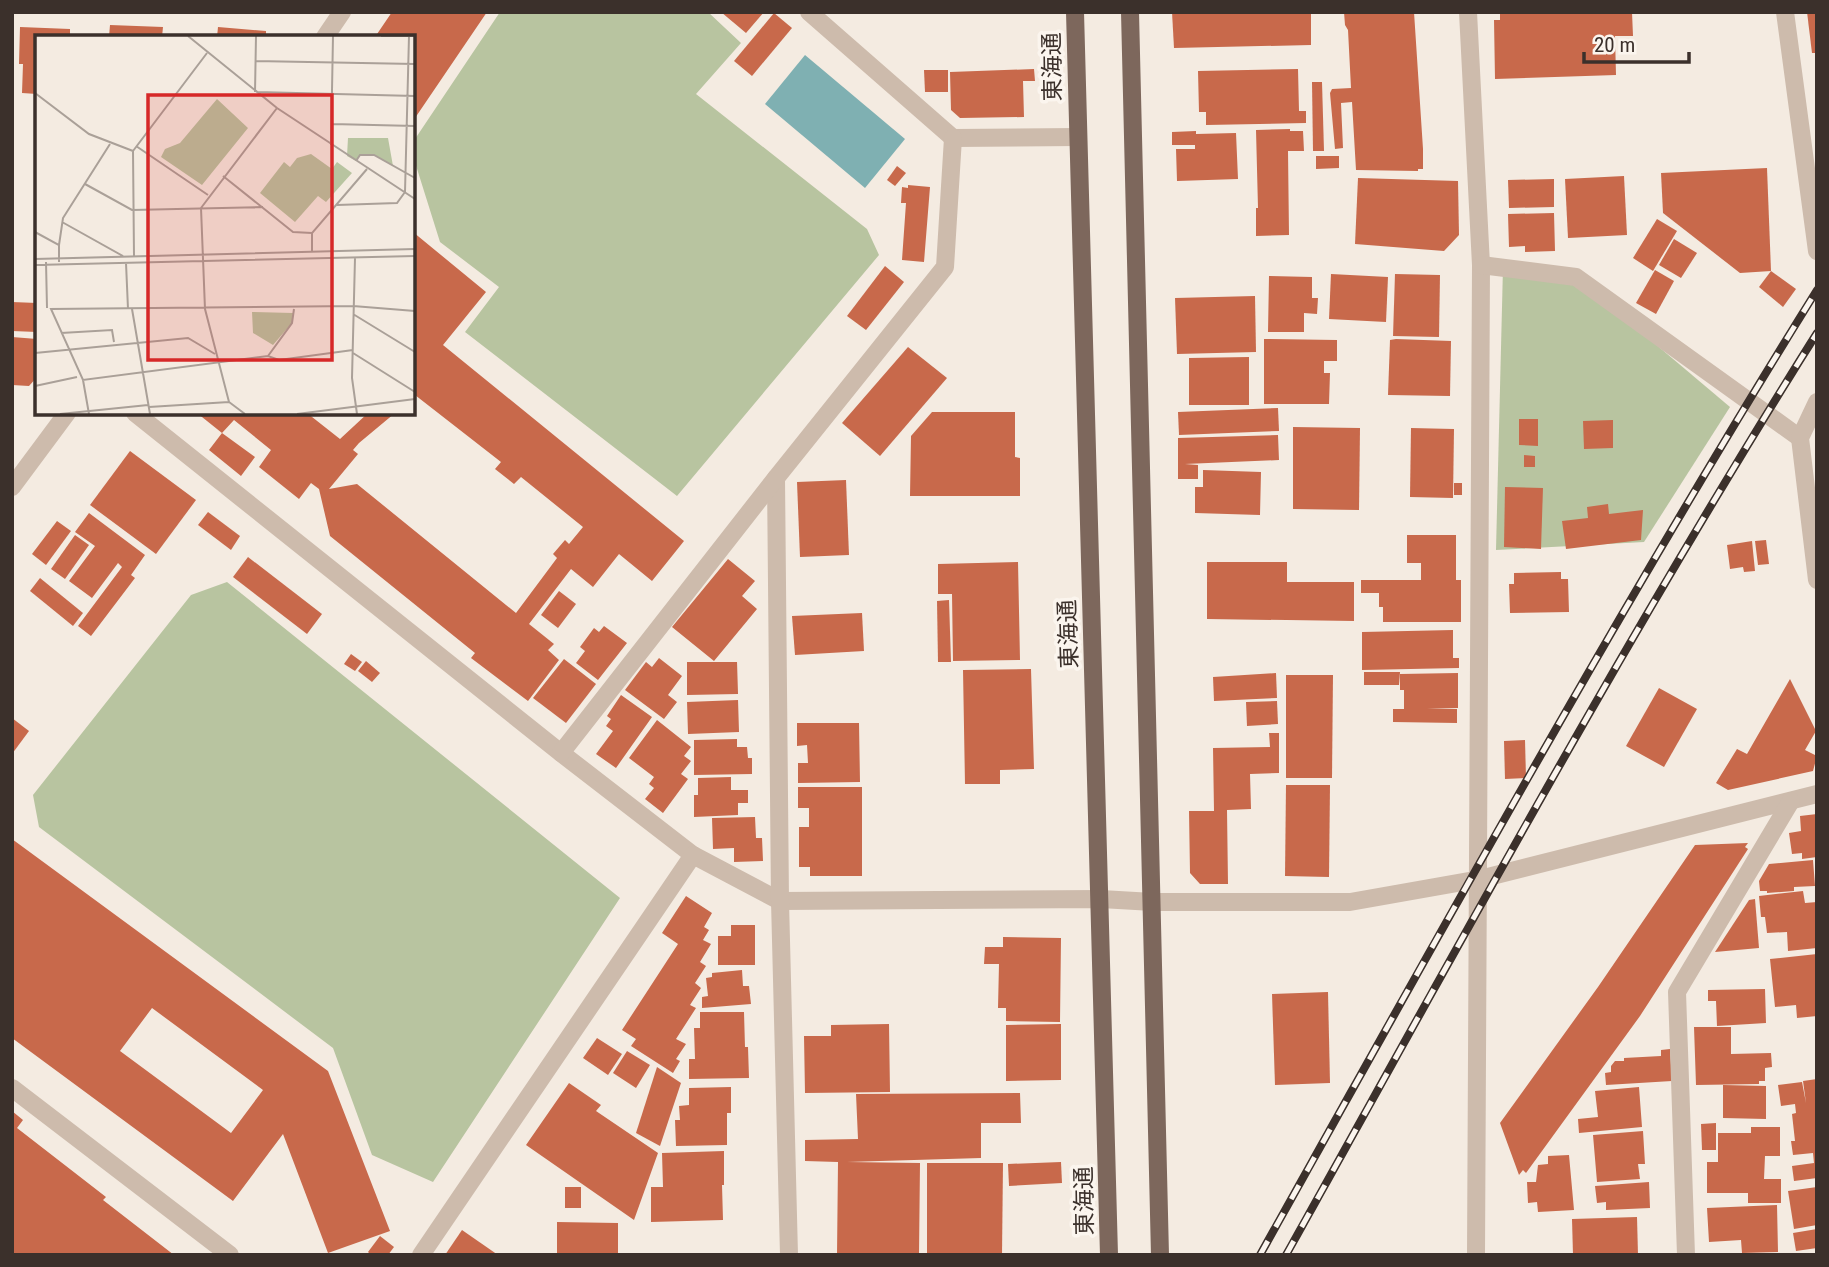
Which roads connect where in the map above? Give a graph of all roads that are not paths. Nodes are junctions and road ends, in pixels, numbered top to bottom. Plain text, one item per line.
1 (342, 12) edge
2 (809, 12) edge
3 (1075, 12) edge
4 (1130, 12) edge
5 (1468, 12) edge
6 (1785, 12) edge
7 (326, 35) edge
8 (1078, 137) junction
9 (953, 138) junction
10 (1817, 251) edge
11 (1481, 265) junction
12 (1817, 402) edge
13 (66, 415) edge
14 (138, 415) edge
15 (1800, 438) junction
16 (776, 478) junction
17 (12, 487) edge
18 (1817, 580) edge
19 (561, 753) junction
20 (1817, 794) edge
21 (1791, 801) junction
22 (693, 855) junction
23 (1480, 879) junction
24 (1101, 899) junction
25 (780, 901) junction
26 (1153, 902) junction
27 (12, 1088) edge
28 (230, 1255) edge
29 (421, 1255) edge
30 (789, 1255) edge
31 (1109, 1255) edge
32 (1160, 1255) edge
33 (1476, 1255) edge
34 (1686, 1255) edge

1 - 7 street
2 - 9 street
3 - 8 main road, 東海通
4 - 26 main road
5 - 11 street
6 - 10 street
8 - 9 street
8 - 24 main road, 東海通
9 - 16 street
11 - 15 street
11 - 23 street
12 - 15 street
13 - 17 street
14 - 19 street
15 - 18 street
16 - 19 street
16 - 25 street
19 - 22 street
20 - 21 street
21 - 23 street
21 - 34 street
22 - 25 street
22 - 29 street
23 - 26 street
23 - 33 street
24 - 25 street
24 - 26 street
24 - 31 main road, 東海通
25 - 30 street
26 - 32 main road
27 - 28 street

